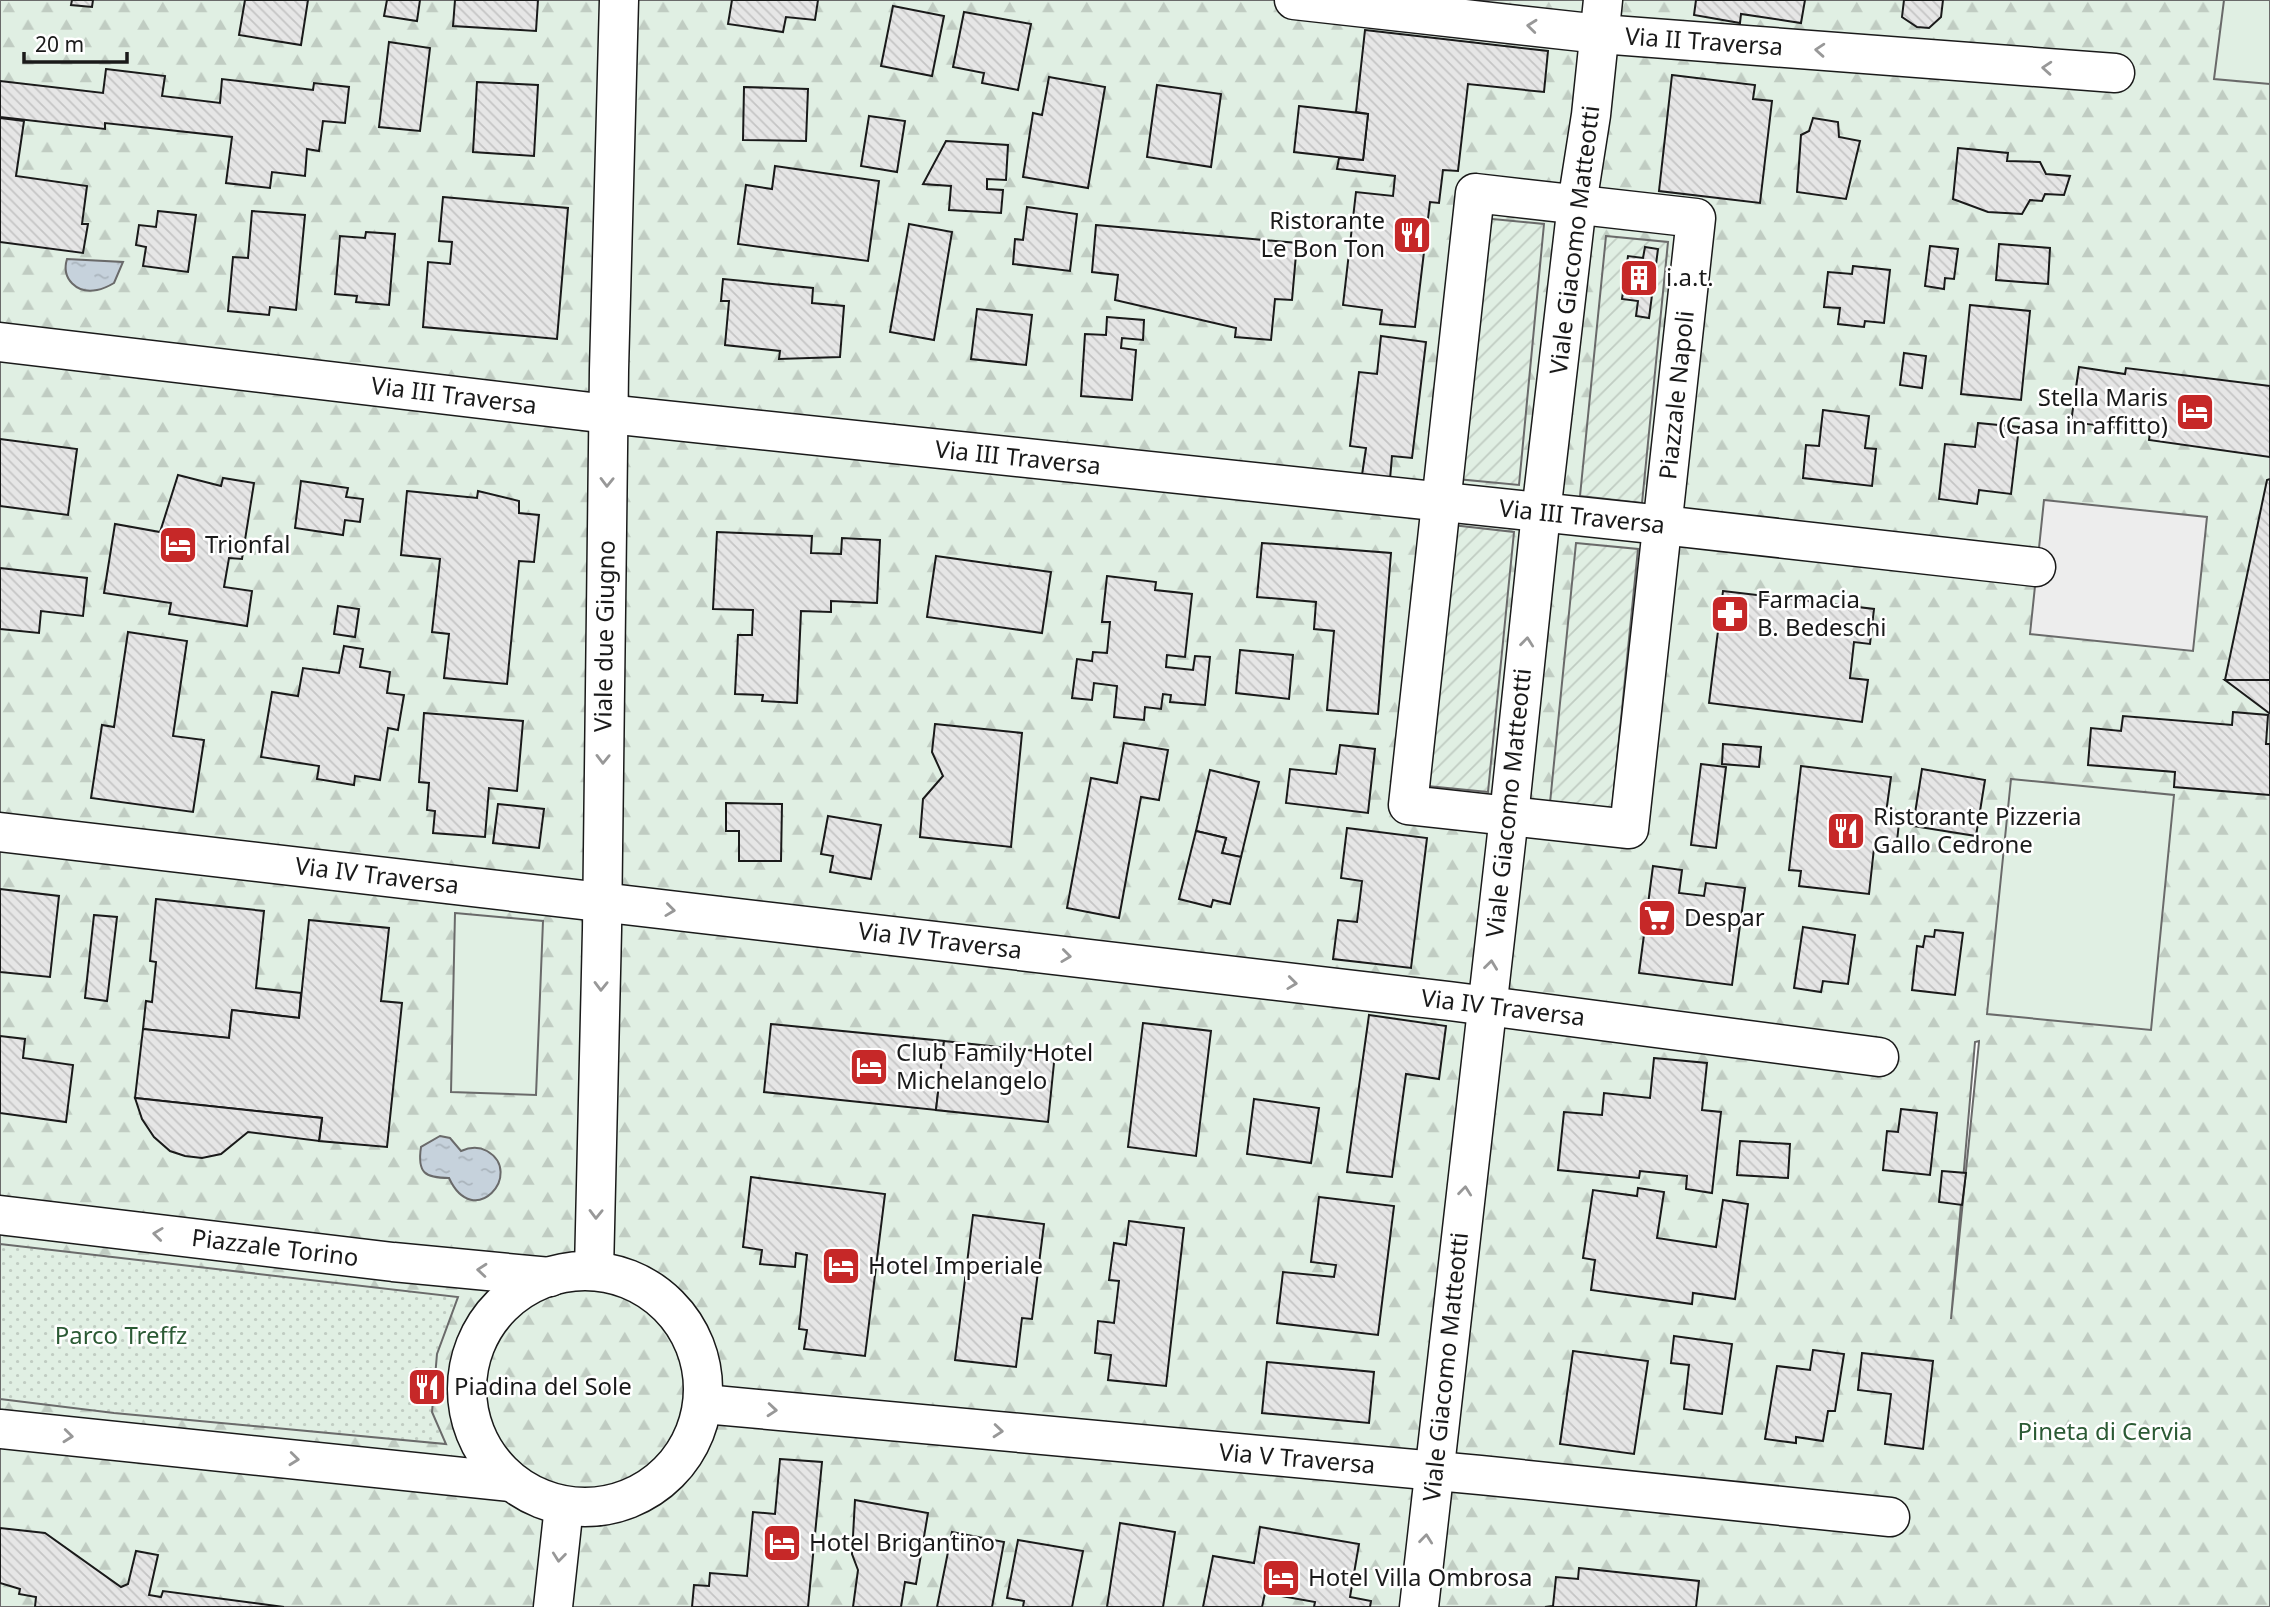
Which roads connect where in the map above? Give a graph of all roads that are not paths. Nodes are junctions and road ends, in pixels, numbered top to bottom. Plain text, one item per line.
1 (619, 0) edge
2 (1294, 0) edge
3 (1601, 17) edge
4 (2115, 73) dead end
5 (1577, 204) junction
6 (0, 342) edge
7 (608, 414) junction
8 (1441, 502) junction
9 (1541, 513) junction
10 (1662, 525) junction
11 (2036, 567) dead end
12 (1509, 816) junction
13 (0, 832) edge
14 (602, 901) junction
15 (1486, 1006) junction
16 (1880, 1057) dead end
17 (0, 1215) edge
18 (594, 1271) junction
19 (550, 1277) junction
20 (704, 1404) junction
21 (0, 1429) edge
22 (1434, 1471) junction
23 (511, 1482) junction
24 (564, 1506) junction
25 (1890, 1517) dead end
26 (553, 1607) edge
27 (1419, 1607) edge

1 - 7 street, Viale due Giugno
3 -> 2 street, Via II Traversa
4 -> 3 street, Via II Traversa
3 - 5 street, Viale Giacomo Matteotti
5 - 8 street, Piazzale Napoli
5 - 9 street, Viale Giacomo Matteotti
5 - 10 street, Piazzale Napoli
6 - 7 street, Via III Traversa
7 - 8 street, Via III Traversa
7 -> 14 street, Viale due Giugno
8 - 9 street, Via III Traversa
8 - 12 street, Piazzale Napoli
9 - 10 street, Via III Traversa
12 -> 9 street, Viale Giacomo Matteotti
10 - 11 street, Via III Traversa
10 - 12 street, Piazzale Napoli
15 -> 12 street, Viale Giacomo Matteotti
13 - 14 street, Via IV Traversa
14 -> 15 street, Via IV Traversa
14 -> 18 street, Viale due Giugno
15 - 16 street, Via IV Traversa
22 -> 15 street, Viale Giacomo Matteotti
19 -> 17 street, Piazzale Torino
18 - 19 street
18 - 20 street
19 - 23 street
20 -> 22 street, Via V Traversa
20 - 24 street
21 -> 23 street
22 - 25 street, Via V Traversa
27 -> 22 street, Viale Giacomo Matteotti
23 - 24 street
24 -> 26 street

